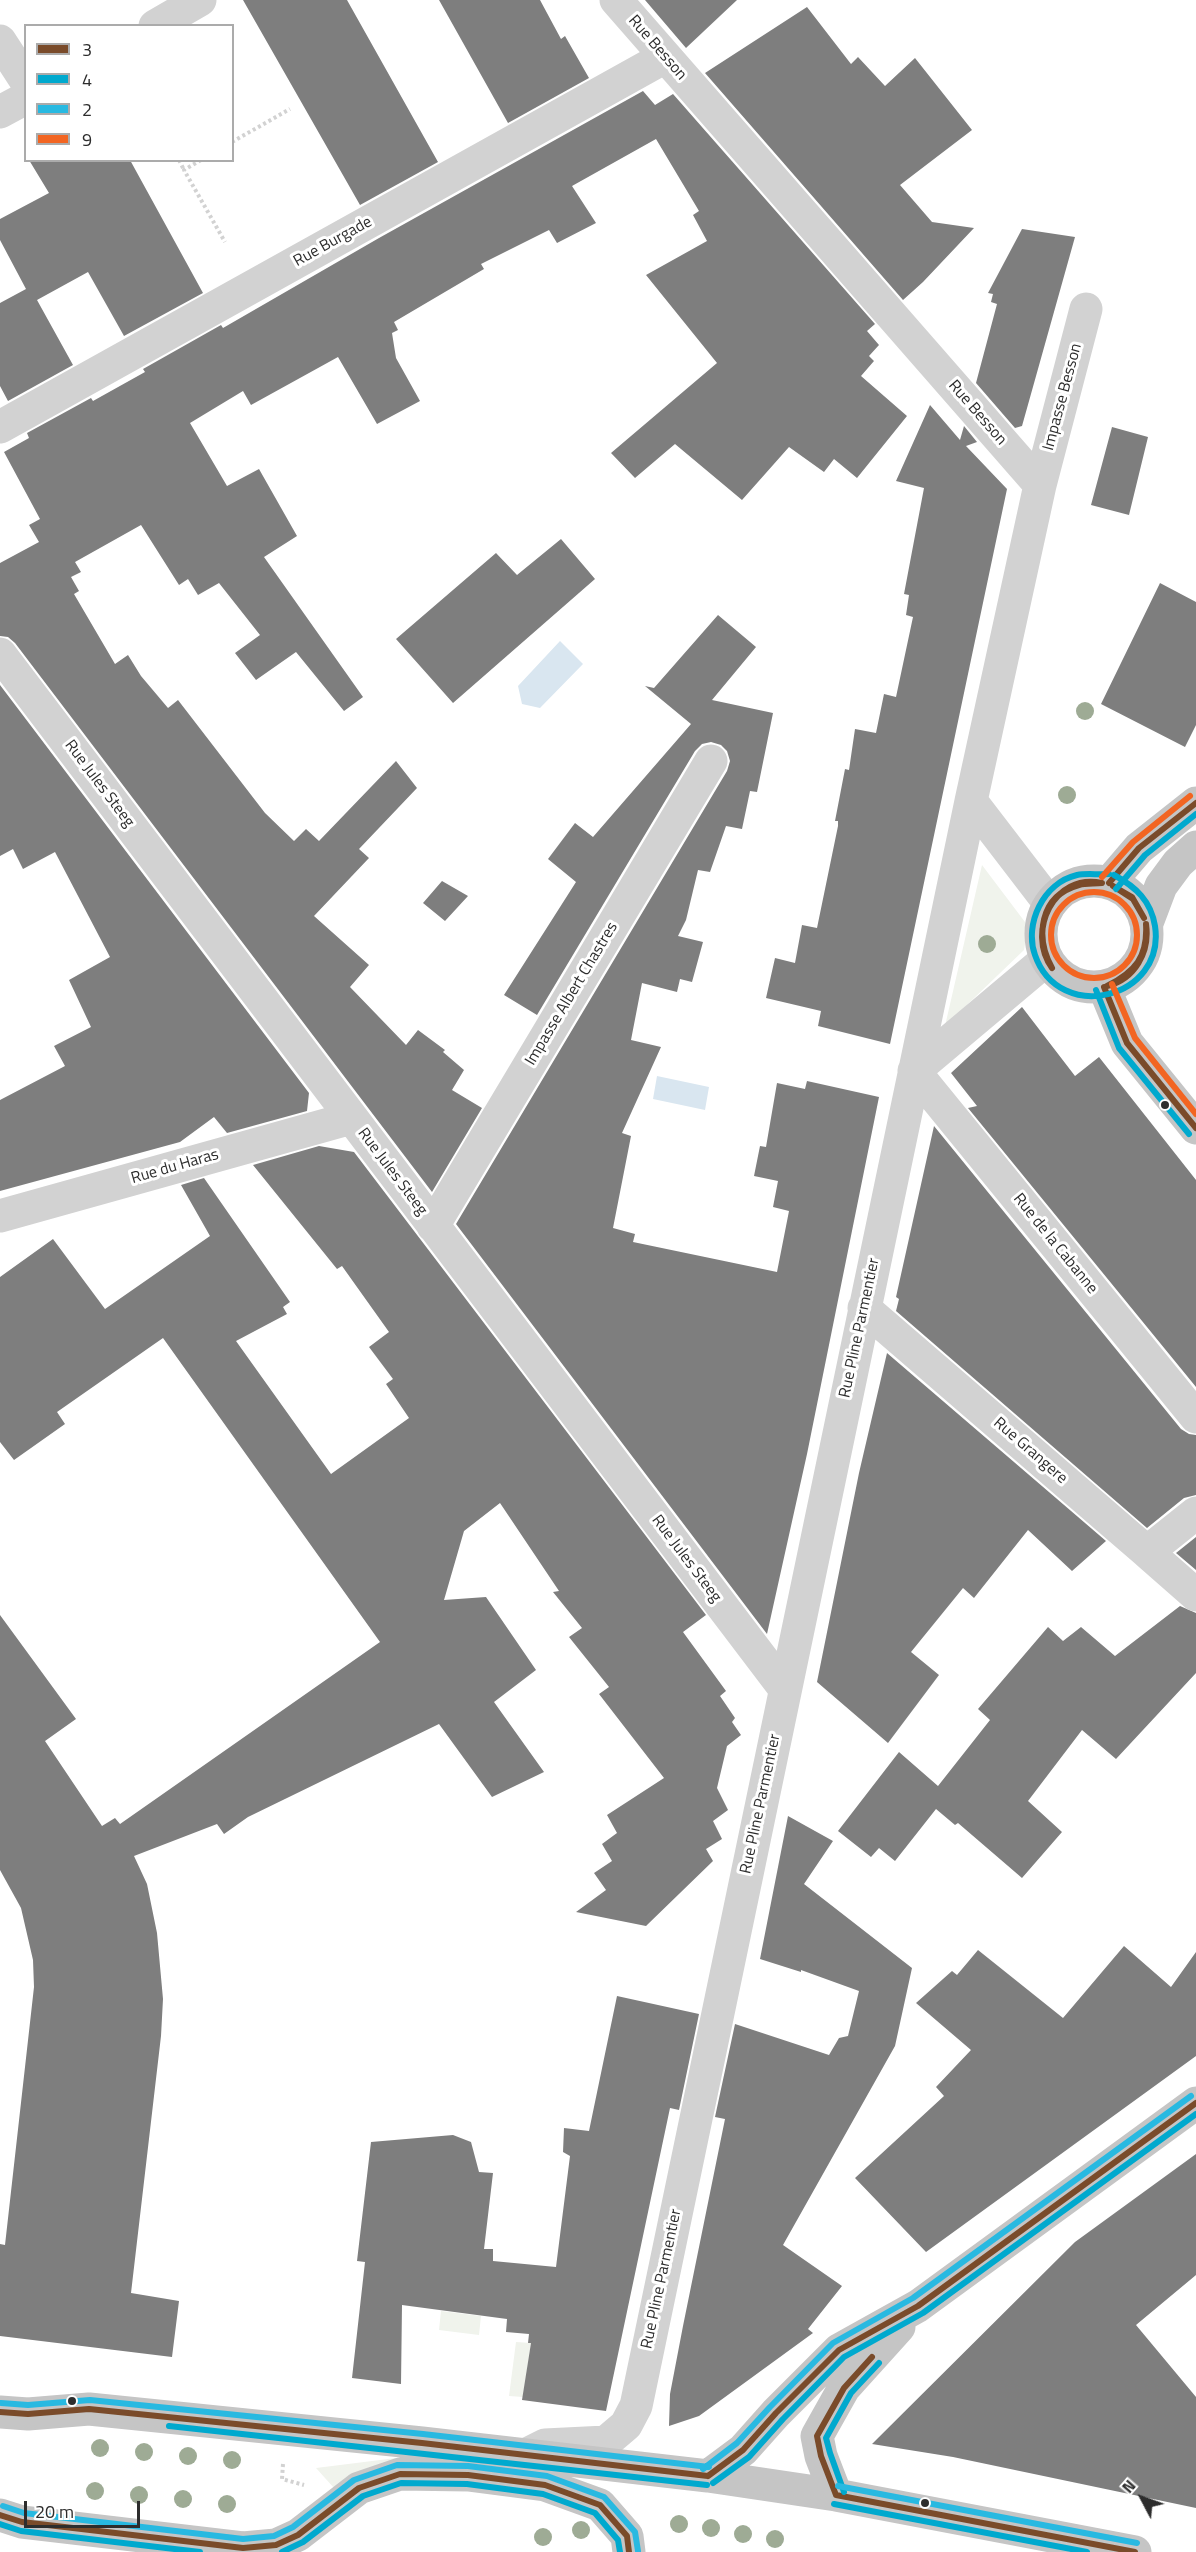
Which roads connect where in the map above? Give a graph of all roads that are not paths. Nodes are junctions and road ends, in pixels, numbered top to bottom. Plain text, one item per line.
1 (200, 0) edge
2 (616, 0) edge
3 (158, 24) edge
4 (0, 41) edge
5 (665, 57) junction
6 (24, 78) edge
7 (24, 99) edge
8 (0, 112) edge
9 (1086, 309) dead end
10 (0, 427) edge
11 (1040, 485) junction
12 (0, 654) edge
13 (711, 761) dead end
14 (970, 801) junction
15 (1196, 803) edge
16 (1196, 847) edge
17 (1109, 883) junction
18 (1050, 904) junction
19 (1147, 923) junction
20 (1046, 960) junction
21 (1104, 987) junction
22 (914, 1071) junction
23 (351, 1118) junction
24 (1196, 1128) edge
25 (0, 1216) edge
26 (433, 1226) junction
27 (864, 1308) junction
28 (1196, 1418) edge
29 (1196, 1513) edge
30 (1148, 1552) junction
31 (1196, 1595) edge
32 (785, 1689) junction
33 (1196, 2103) edge
34 (918, 2306) junction
35 (0, 2412) edge
36 (524, 2456) junction
37 (708, 2476) junction
38 (836, 2495) junction
39 (0, 2515) edge
40 (629, 2552) edge
41 (1135, 2552) edge

1 - 3 street
2 - 5 street, Rue Besson
4 - 6 street
5 - 10 street, Rue Burgade
5 - 11 street, Rue Besson
7 - 8 street
9 - 11 street, Impasse Besson
11 - 14 street
12 - 23 street, Rue Jules Steeg
13 - 26 street, Impasse Albert Chastres
14 - 18 street
14 - 22 street, Rue Pline Parmentier
15 - 17 main road
16 - 19 main road
17 - 18 main road
17 - 19 main road
18 - 20 main road
19 - 21 main road
20 - 21 main road
20 - 22 street
21 - 24 main road
22 - 27 street, Rue Pline Parmentier
22 - 28 street, Rue de la Cabanne
23 - 25 street, Rue du Haras
23 - 26 street, Rue Jules Steeg
26 - 32 street, Rue Jules Steeg
27 - 30 street, Rue Grangere
27 - 32 street, Rue Pline Parmentier
29 - 30 street
30 - 31 street, Rue Grangere
32 - 36 street, Rue Pline Parmentier
33 - 34 main road
34 - 37 main road
34 - 38 main road
35 - 36 main road
36 - 37 main road
37 - 38 main road
38 - 41 main road
39 - 40 main road

